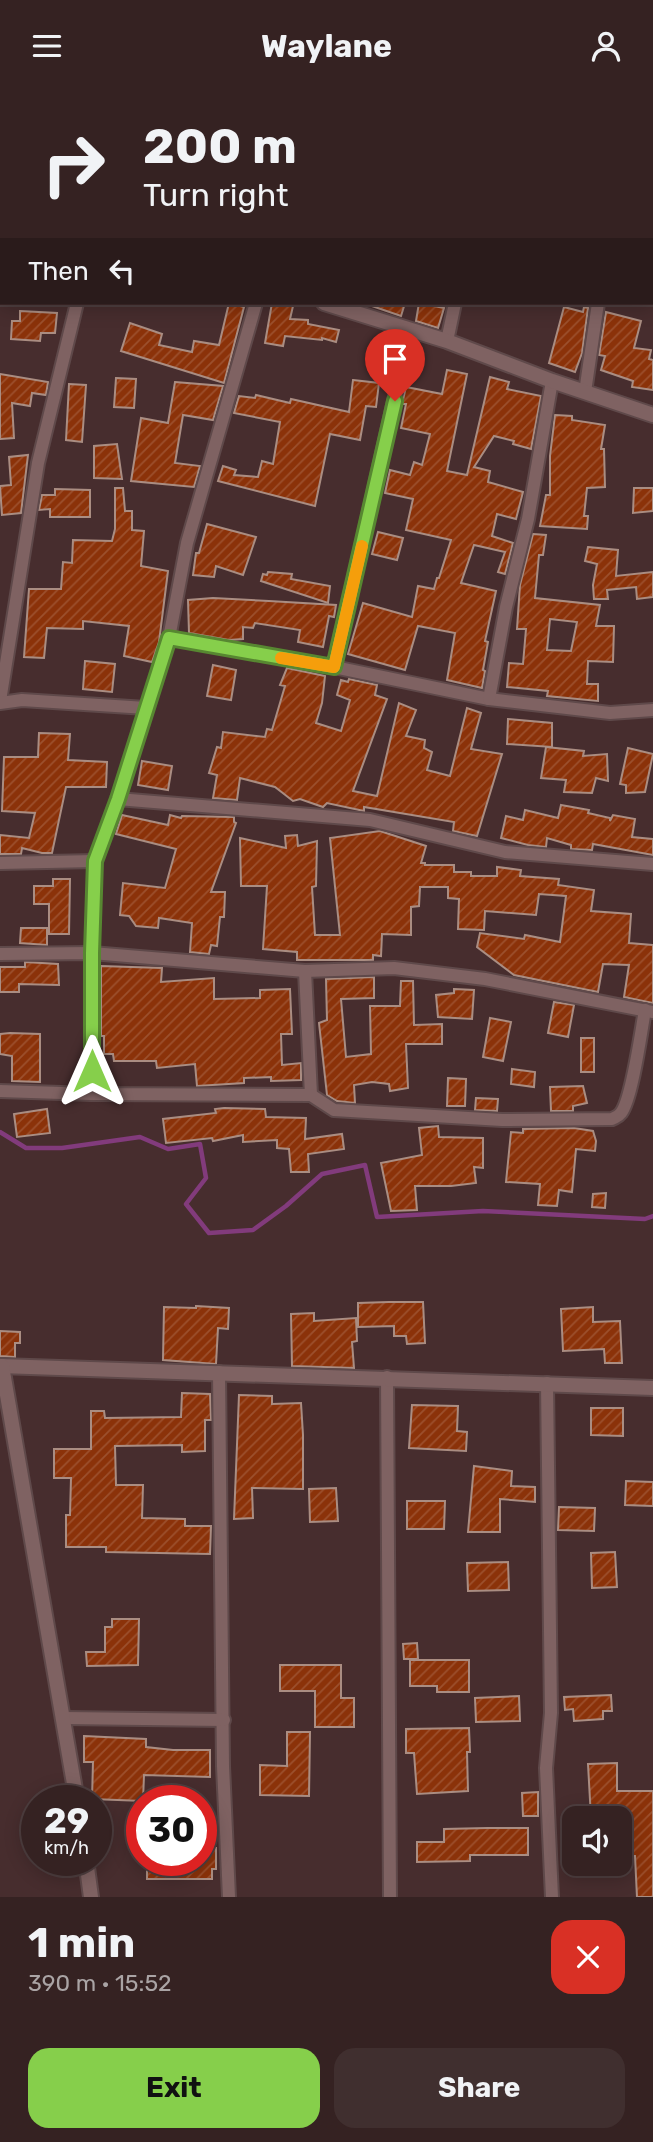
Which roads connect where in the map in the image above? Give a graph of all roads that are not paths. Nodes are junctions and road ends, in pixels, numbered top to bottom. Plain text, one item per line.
1 (77, 305) edge
2 (255, 305) edge
3 (334, 305) edge
4 (455, 305) edge
5 (598, 305) edge
6 (410, 330) junction
7 (447, 341) junction
8 (552, 381) junction
9 (585, 392) junction
10 (653, 415) edge
11 (169, 638) junction
12 (334, 667) junction
13 (489, 699) junction
14 (0, 702) edge
15 (146, 708) junction
16 (653, 710) edge
17 (118, 799) junction
18 (95, 861) junction
19 (0, 863) edge
20 (653, 864) edge
21 (92, 953) junction
22 (0, 954) edge
23 (304, 971) junction
24 (649, 1011) edge
25 (0, 1091) edge
26 (92, 1094) junction
27 (311, 1095) junction
28 (1, 1366) edge
29 (219, 1372) junction
30 (387, 1377) junction
31 (547, 1383) junction
32 (653, 1388) edge
33 (64, 1718) junction
34 (224, 1720) junction
35 (74, 1785) edge
36 (88, 1876) edge
37 (91, 1897) edge
38 (229, 1897) edge
39 (390, 1897) edge
40 (552, 1897) edge

1 - 14 street
2 - 11 street
3 - 6 street
4 - 7 street
5 - 9 street
6 - 7 street
6 - 12 street
7 - 8 street
8 - 9 street
8 - 13 street
9 - 10 street
11 - 12 street
11 - 15 street
12 - 13 street
13 - 16 street
14 - 15 street
15 - 17 street
17 - 18 street
17 - 20 street
18 - 19 street
18 - 21 street
21 - 22 street
21 - 23 street
21 - 26 street
23 - 24 street
23 - 27 street
24 - 27 street
25 - 26 street
26 - 27 street
28 - 29 street
28 - 33 street
29 - 30 street
29 - 34 street
30 - 31 street
30 - 39 street
31 - 32 street
31 - 40 street
33 - 34 street
33 - 35 street
34 - 38 street
36 - 37 street

